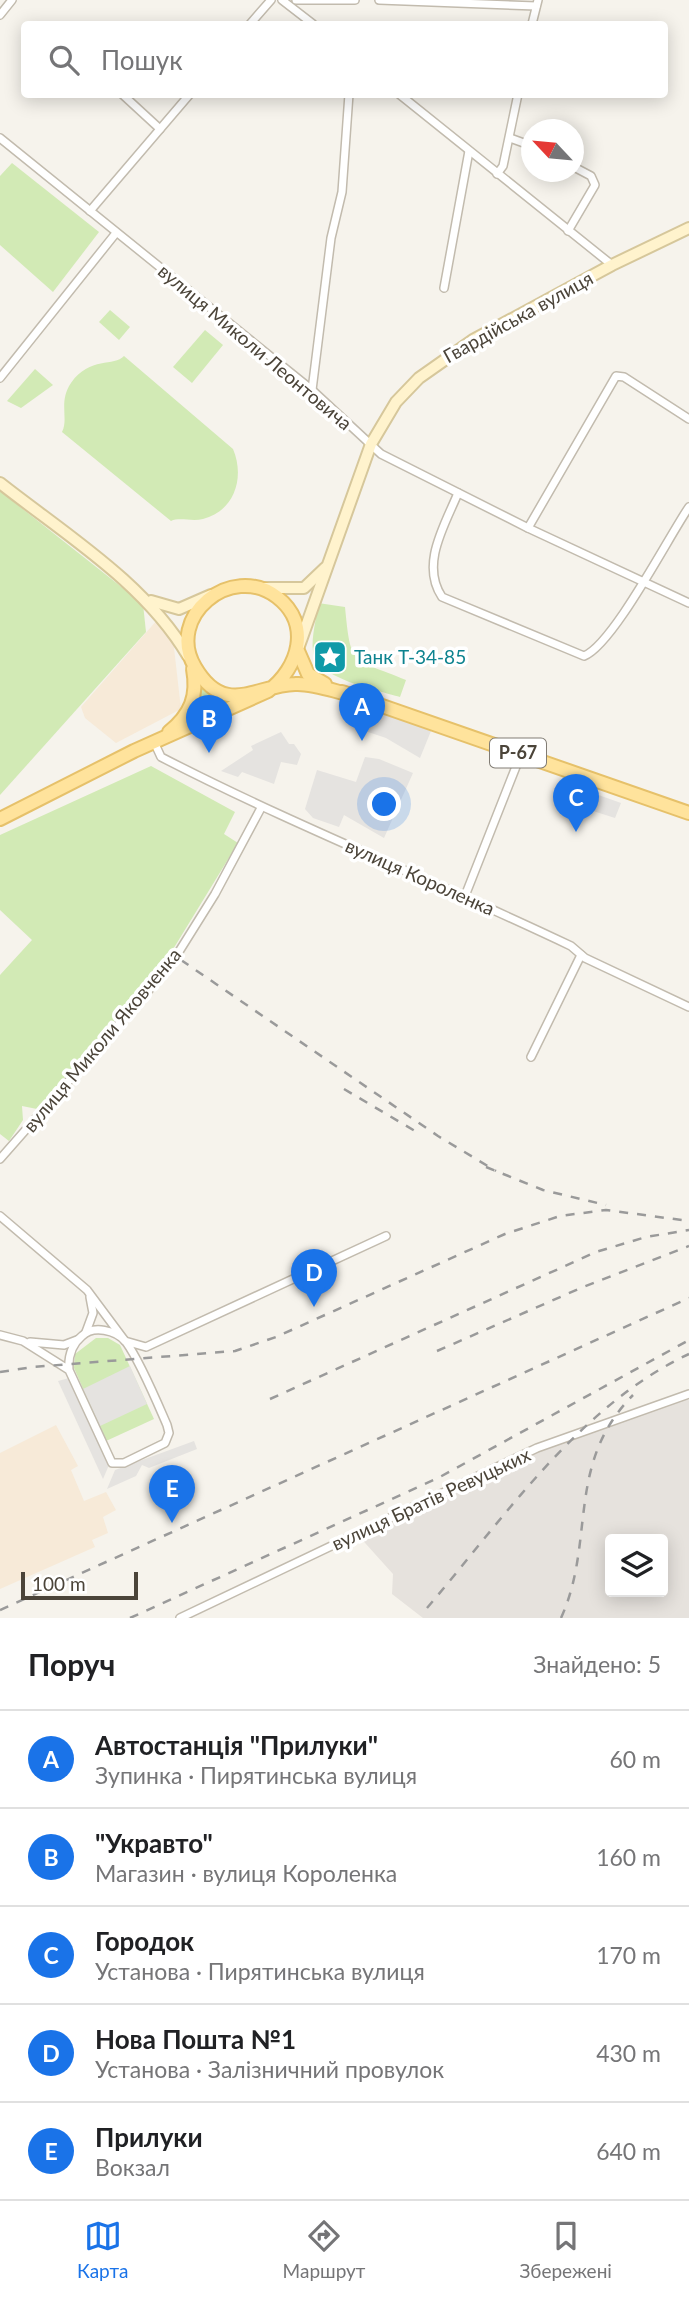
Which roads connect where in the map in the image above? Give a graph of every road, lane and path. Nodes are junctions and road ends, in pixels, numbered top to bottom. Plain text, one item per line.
1 (12, 0) edge
2 (271, 0) edge
3 (282, 0) edge
4 (300, 0) edge
5 (355, 0) edge
6 (379, 0) edge
7 (537, 3) edge
8 (0, 15) edge
9 (253, 21) edge
10 (309, 21) edge
11 (534, 21) edge
12 (126, 98) edge
13 (187, 98) edge
14 (349, 98) edge
15 (404, 98) edge
16 (518, 98) edge
17 (160, 129) junction
18 (0, 138) edge
19 (510, 138) junction
20 (521, 142) edge
21 (470, 151) junction
22 (584, 172) edge
23 (497, 174) junction
24 (89, 211) junction
25 (689, 228) edge
26 (568, 231) junction
27 (116, 233) junction
28 (612, 265) junction
29 (444, 288) dead end
30 (0, 378) edge
31 (312, 390) junction
32 (689, 419) edge
33 (371, 444) junction
34 (0, 483) edge
35 (458, 494) junction
36 (689, 507) edge
37 (528, 528) junction
38 (333, 557) junction
39 (643, 582) junction
40 (261, 588) junction
41 (214, 593) junction
42 (148, 600) junction
43 (689, 603) edge
44 (298, 651) junction
45 (193, 665) junction
46 (268, 691) junction
47 (347, 694) junction
48 (155, 744) junction
49 (522, 754) junction
50 (261, 808) junction
51 (689, 813) edge
52 (0, 819) edge
53 (465, 895) junction
54 (581, 955) junction
55 (689, 1006) edge
56 (531, 1057) dead end
57 (0, 1159) edge
58 (0, 1216) edge
59 (386, 1236) dead end
60 (87, 1290) junction
61 (86, 1332) junction
62 (0, 1335) edge
63 (77, 1340) junction
64 (23, 1341) junction
65 (125, 1341) junction
66 (69, 1370) junction
67 (689, 1394) edge
68 (180, 1618) edge

1 - 8 street
2 - 9 street
3 - 10 street
4 - 5 street
6 - 7 street
7 - 11 street
12 - 17 street
13 - 17 street
14 - 31 street
15 - 21 street
16 - 19 street
17 - 24 street
18 - 24 street, вулиця Миколи Леонтовича
19 - 20 street
19 - 23 street
21 - 23 street
21 - 29 street
22 - 26 street
23 - 26 street
24 - 27 street, вулиця Миколи Леонтовича
25 - 28 main road, Гвардійська вулиця
26 - 28 street
27 - 30 street
27 - 31 street, вулиця Миколи Леонтовича
28 - 33 main road, Гвардійська вулиця
31 - 33 street, вулиця Миколи Леонтовича
32 - 37 street
33 - 35 street, вулиця Миколи Леонтовича
33 - 38 main road, Гвардійська вулиця
34 - 42 main road
35 - 37 street, вулиця Миколи Леонтовича
35 - 39 street
36 - 39 street
37 - 39 street, вулиця Миколи Леонтовича
38 - 40 main road
38 - 44 main road, Гвардійська вулиця
39 - 43 street, вулиця Миколи Леонтовича
40 - 41 main road
40 - 44 main road, Р-67
41 - 42 main road
41 - 45 main road, Р-67
42 - 45 main road
44 - 46 main road, Р-67
44 - 47 main road, Р-67
45 - 46 main road, Р-67
45 - 48 main road, Р-67
46 - 47 main road, Р-67
46 - 48 main road, Р-67
47 - 49 main road, Р-67
48 - 50 street, вулиця Короленка
48 - 52 main road, Р-67
49 - 51 main road, Р-67
49 - 53 street
50 - 53 street, вулиця Короленка
50 - 57 street, вулиця Миколи Яковченка
53 - 54 street, вулиця Короленка
54 - 55 street, вулиця Короленка
54 - 56 street
58 - 60 street
59 - 65 street
60 - 61 street
60 - 65 street
61 - 63 street
61 - 65 street
62 - 64 street
63 - 64 street
63 - 66 street
64 - 66 street
65 - 66 street
67 - 68 street, вулиця Братів Ревуцьких

